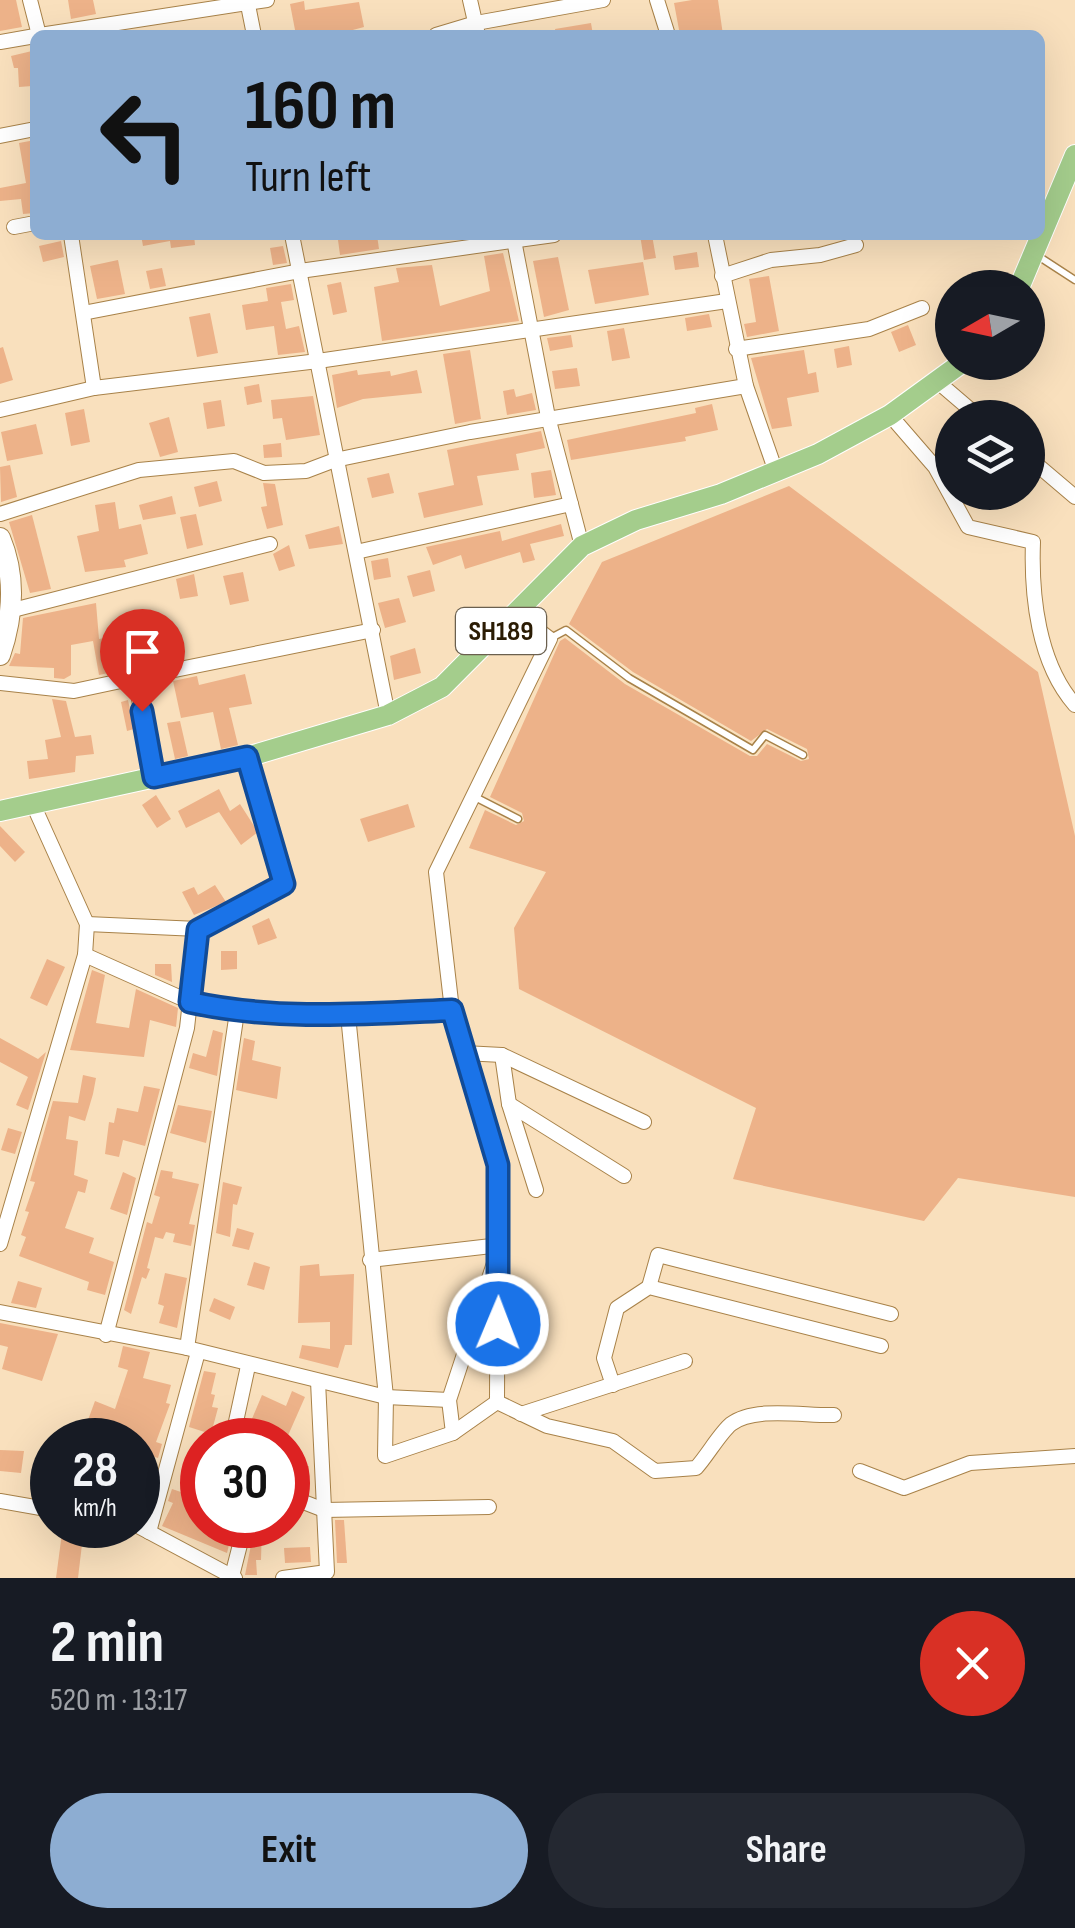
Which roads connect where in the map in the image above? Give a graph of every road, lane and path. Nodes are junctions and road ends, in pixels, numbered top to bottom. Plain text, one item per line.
1 (30, 0) edge
2 (266, 0) edge
3 (470, 0) edge
4 (604, 0) edge
5 (657, 0) edge
6 (248, 2) edge
7 (477, 29) edge
8 (37, 30) edge
9 (70, 30) edge
10 (253, 30) edge
11 (666, 30) edge
12 (30, 36) edge
13 (0, 42) edge
14 (30, 130) edge
15 (0, 136) edge
16 (1075, 155) edge
17 (30, 225) edge
18 (1045, 226) edge
19 (14, 227) dead end
20 (72, 240) edge
21 (293, 240) edge
22 (501, 240) edge
23 (514, 240) edge
24 (716, 240) edge
25 (1039, 240) edge
26 (856, 245) dead end
27 (1034, 252) junction
28 (1026, 270) edge
29 (300, 272) junction
30 (722, 276) junction
31 (1075, 280) edge
32 (726, 301) junction
33 (922, 308) dead end
34 (83, 313) junction
35 (531, 330) junction
36 (736, 349) junction
37 (318, 361) junction
38 (940, 380) edge
39 (938, 382) junction
40 (746, 386) junction
41 (94, 388) junction
42 (959, 400) edge
43 (0, 410) edge
44 (890, 415) junction
45 (548, 417) junction
46 (335, 460) junction
47 (1045, 471) edge
48 (776, 472) junction
49 (1075, 497) edge
50 (571, 504) junction
51 (0, 514) edge
52 (0, 538) edge
53 (270, 544) dead end
54 (582, 546) junction
55 (356, 552) junction
56 (7, 595) edge
57 (518, 614) junction
58 (373, 630) junction
59 (550, 638) junction
60 (1, 652) edge
61 (135, 678) junction
62 (0, 683) edge
63 (1075, 704) edge
64 (388, 716) junction
65 (803, 756) dead end
66 (247, 757) junction
67 (154, 777) junction
68 (472, 796) junction
69 (32, 802) junction
70 (0, 811) edge
71 (518, 819) dead end
72 (87, 924) junction
73 (198, 930) junction
74 (85, 955) junction
75 (190, 1002) junction
76 (452, 1010) junction
77 (237, 1012) junction
78 (348, 1015) junction
79 (464, 1053) junction
80 (502, 1055) junction
81 (509, 1104) junction
82 (644, 1122) dead end
83 (624, 1176) dead end
84 (536, 1190) dead end
85 (0, 1244) edge
86 (500, 1245) junction
87 (370, 1260) junction
88 (649, 1287) junction
89 (0, 1312) edge
90 (890, 1314) dead end
91 (106, 1335) junction
92 (881, 1346) dead end
93 (192, 1350) junction
94 (685, 1361) dead end
95 (248, 1366) junction
96 (318, 1381) junction
97 (613, 1384) junction
98 (386, 1397) junction
99 (449, 1400) junction
100 (497, 1402) junction
101 (522, 1414) junction
102 (834, 1415) dead end
103 (237, 1418) edge
104 (452, 1434) junction
105 (1075, 1456) edge
106 (160, 1465) edge
107 (860, 1471) dead end
108 (0, 1501) edge
109 (310, 1505) edge
110 (30, 1506) edge
111 (489, 1507) dead end
112 (324, 1510) junction
113 (160, 1538) edge
114 (241, 1548) edge
115 (234, 1577) edge
116 (283, 1578) edge

1 - 8 street
2 - 6 street
3 - 7 street
4 - 7 street
5 - 11 street
6 - 9 street
6 - 10 street
12 - 13 street
14 - 15 street
16 - 18 main road
17 - 19 street
20 - 34 street
21 - 29 street
22 - 29 street
23 - 35 street
24 - 30 street
25 - 27 main road
26 - 30 street
27 - 28 main road
27 - 31 lane
29 - 34 street
29 - 37 street
30 - 32 street
32 - 35 street
32 - 36 street
33 - 36 street
34 - 41 street
35 - 37 street
35 - 45 street
36 - 40 street
37 - 41 street
37 - 46 street
38 - 39 main road, SH189
39 - 42 street
39 - 44 main road, SH189
40 - 45 street
40 - 48 street
41 - 43 street
44 - 48 main road, SH189
44 - 63 street
45 - 46 street
45 - 50 street
46 - 51 street
46 - 55 street
47 - 49 street
48 - 54 main road, SH189
50 - 54 street
50 - 55 street
52 - 56 main road
53 - 56 street
54 - 57 main road, SH189
55 - 58 street
56 - 60 main road
57 - 59 street
57 - 64 main road, SH189
58 - 61 street
58 - 64 street
59 - 65 lane
59 - 68 street
61 - 62 street
61 - 67 street
64 - 66 main road, SH189
66 - 67 main road, SH189
66 - 73 street
67 - 69 main road, SH189
68 - 71 lane
68 - 76 street
69 - 70 main road, SH189
69 - 72 street
72 - 73 street
72 - 74 street
73 - 75 street
74 - 75 street
74 - 85 street
75 - 77 street
75 - 91 street
76 - 78 street
76 - 79 street
77 - 78 street
77 - 93 street
78 - 87 street
79 - 80 street
79 - 86 street
80 - 81 street
80 - 82 street
81 - 83 street
81 - 84 street
86 - 87 street
86 - 99 street
86 - 100 street
87 - 98 street
88 - 90 street
88 - 92 street
88 - 97 street
89 - 91 street
91 - 93 street
93 - 95 street
93 - 106 street
94 - 97 street
95 - 96 street
95 - 103 street
96 - 98 street
96 - 112 street
97 - 101 street
98 - 99 street
98 - 104 street
99 - 104 street
100 - 101 street
100 - 104 street
101 - 102 street
105 - 107 street
108 - 110 street
109 - 112 street
111 - 112 street
112 - 116 street
113 - 115 street
114 - 115 street

